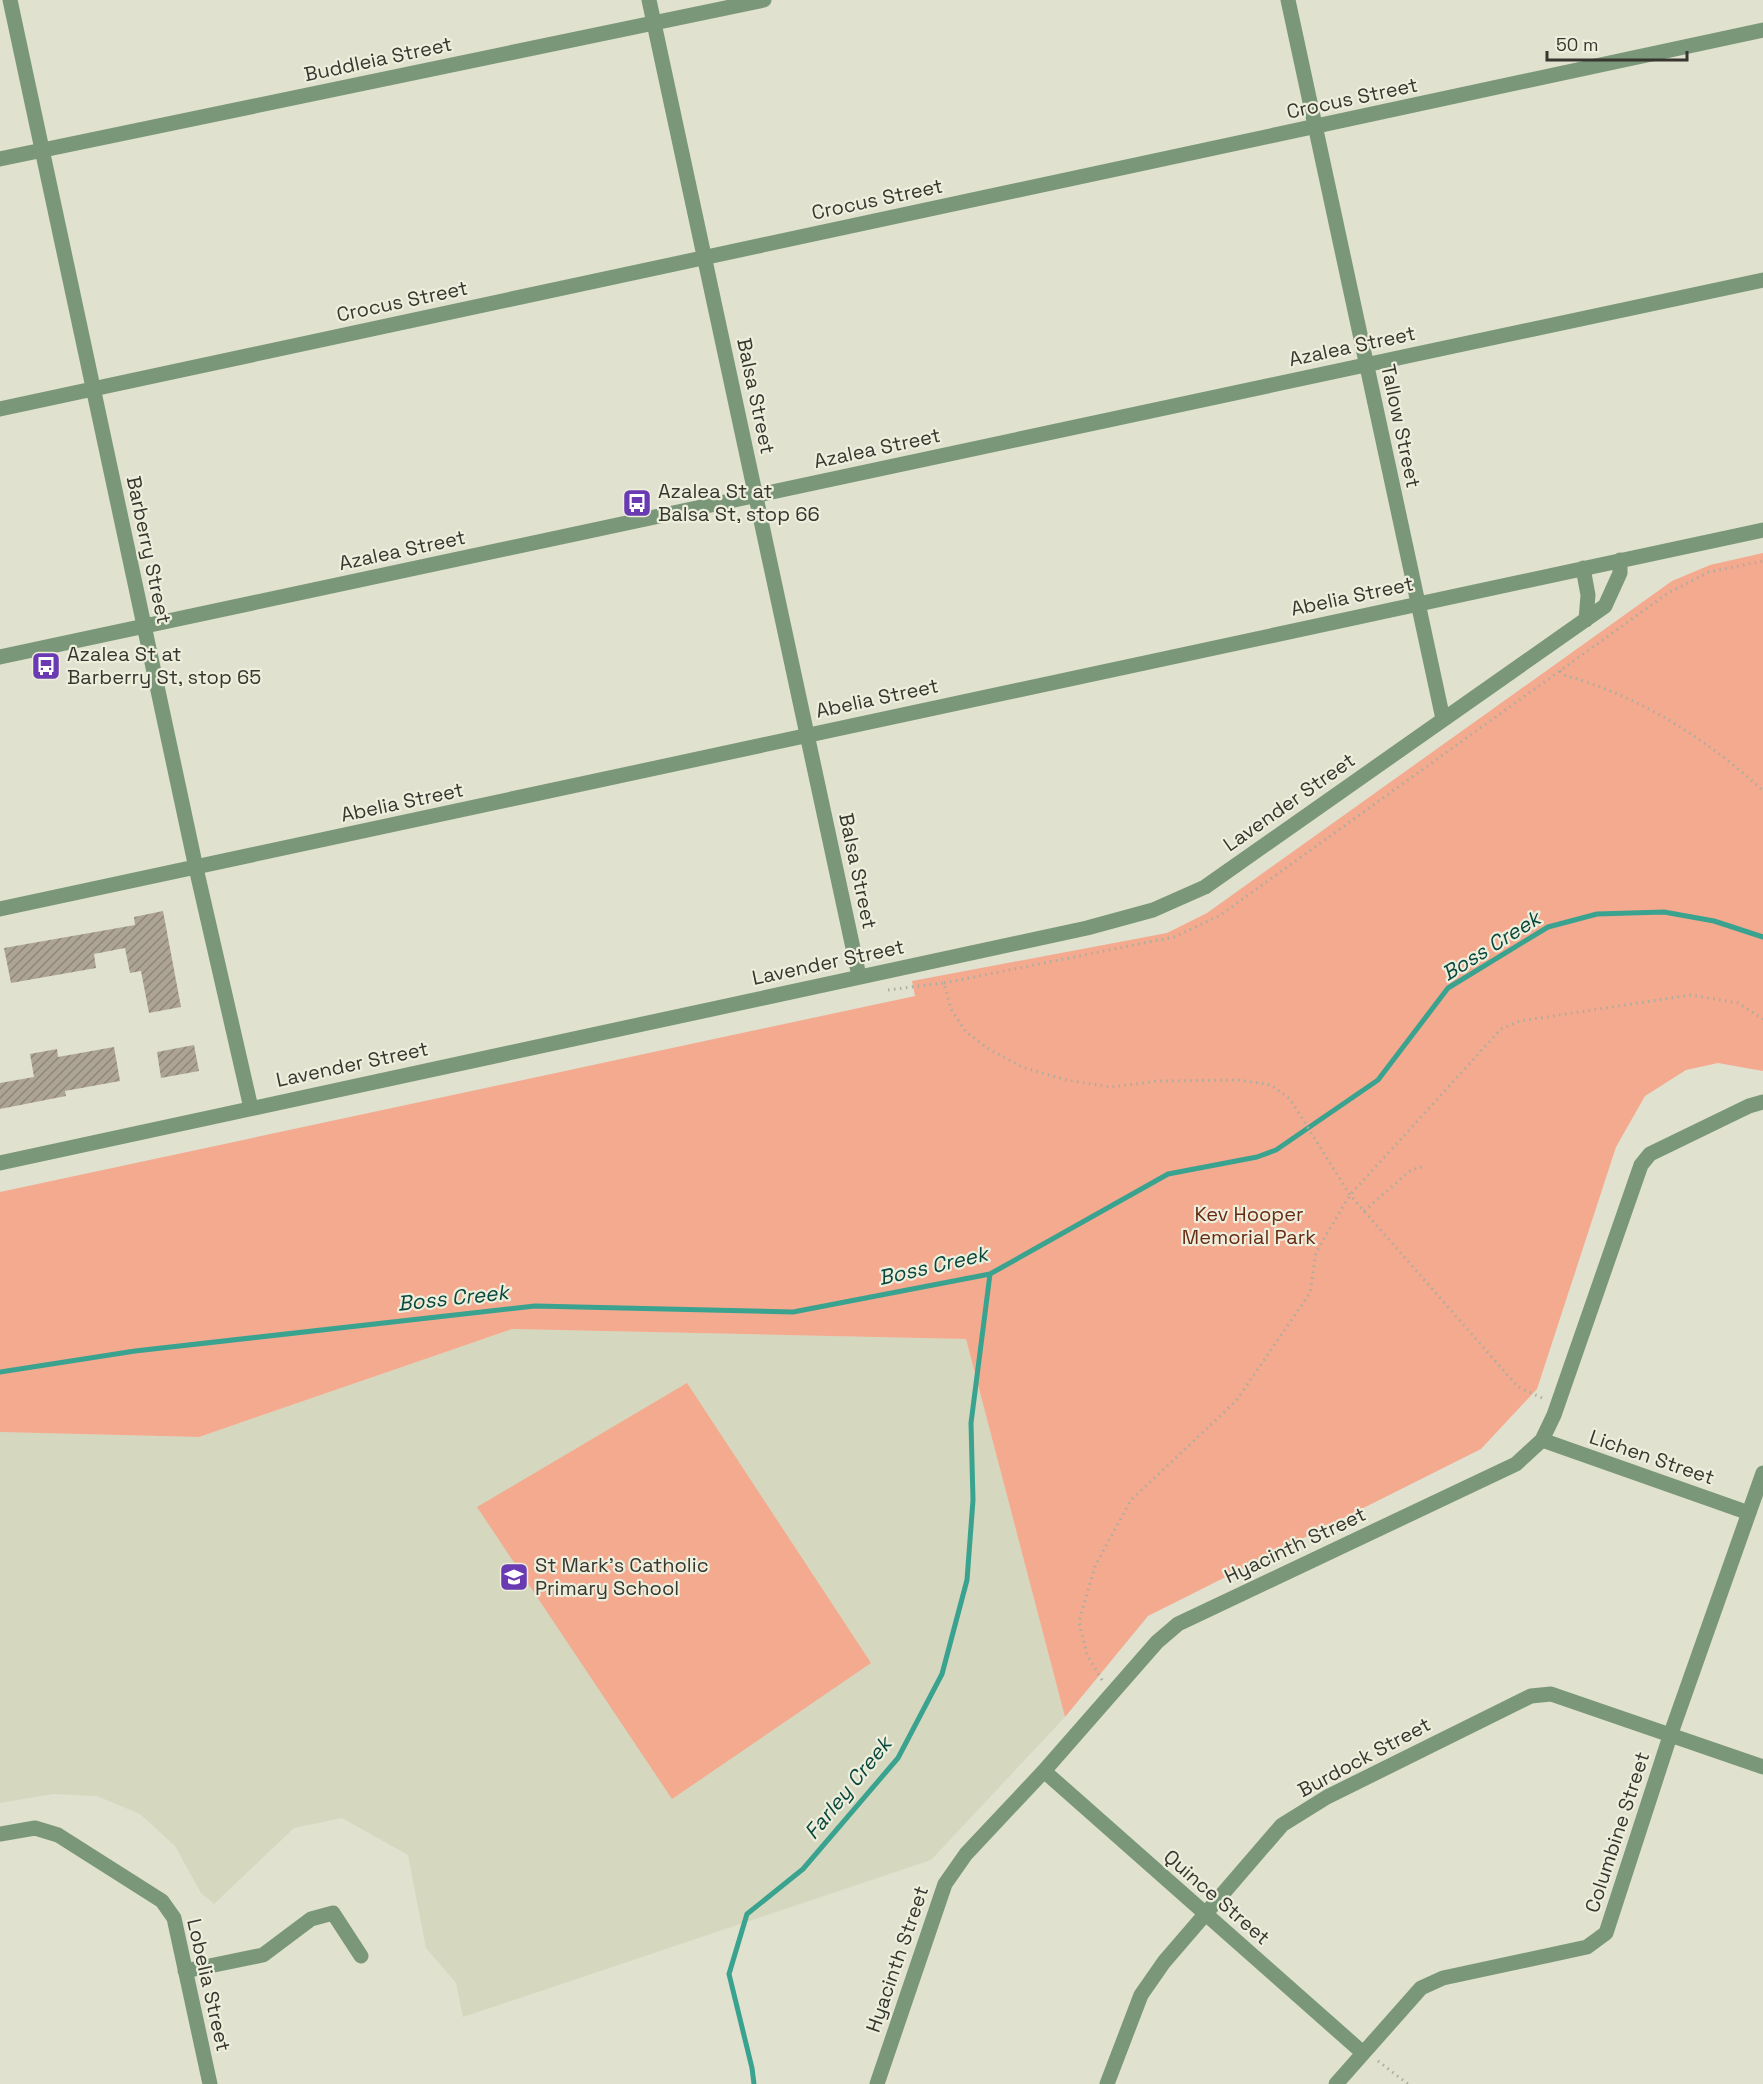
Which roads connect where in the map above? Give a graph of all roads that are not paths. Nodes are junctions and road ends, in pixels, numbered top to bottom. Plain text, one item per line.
1 (10, 0) edge
2 (649, 0) edge
3 (764, 0) edge
4 (1288, 0) edge
5 (654, 24) junction
6 (1763, 30) edge
7 (1316, 127) junction
8 (44, 150) junction
9 (0, 159) edge
10 (704, 257) junction
11 (1763, 280) edge
12 (1366, 364) junction
13 (93, 389) junction
14 (0, 409) edge
15 (757, 496) junction
16 (1763, 530) edge
17 (1620, 560) junction
18 (1583, 568) junction
19 (1418, 603) junction
20 (1586, 620) junction
21 (144, 626) junction
22 (0, 657) edge
23 (1443, 719) junction
24 (807, 734) junction
25 (196, 868) junction
26 (0, 909) edge
27 (859, 976) junction
28 (1763, 1102) edge
29 (251, 1107) junction
30 (0, 1163) edge
31 (1542, 1440) junction
32 (1763, 1473) edge
33 (1749, 1513) junction
34 (1670, 1736) junction
35 (1763, 1767) edge
36 (1044, 1772) junction
37 (0, 1834) edge
38 (1204, 1915) junction
39 (361, 1956) dead end
40 (185, 1971) junction
41 (1363, 2053) junction
42 (210, 2084) edge
43 (877, 2084) edge
44 (1107, 2084) edge
45 (1336, 2084) edge

1 - 8 street, Barberry Street
2 - 5 street, Balsa Street
3 - 5 street, Buddleia Street
4 - 7 street, Tallow Street
5 - 8 street, Buddleia Street
5 - 10 street, Balsa Street
6 - 7 street, Crocus Street
7 - 10 street, Crocus Street
7 - 12 street, Tallow Street
8 - 9 street, Buddleia Street
8 - 13 street, Barberry Street
10 - 13 street, Crocus Street
10 - 15 street, Balsa Street
11 - 12 street, Azalea Street
12 - 15 street, Azalea Street
12 - 19 street, Tallow Street
13 - 14 street, Crocus Street
13 - 21 street, Barberry Street
15 - 21 street, Azalea Street
15 - 24 street, Balsa Street
16 - 17 street, Abelia Street
17 - 18 street, Abelia Street
17 - 20 street, Lavender Street
18 - 19 street, Abelia Street
18 - 20 street
19 - 23 street, Tallow Street
19 - 24 street, Abelia Street
20 - 23 street, Lavender Street
21 - 22 street, Azalea Street
21 - 25 street, Barberry Street
23 - 27 street, Lavender Street
24 - 25 street, Abelia Street
24 - 27 street, Balsa Street
25 - 26 street, Abelia Street
25 - 29 street, Barberry Street
27 - 29 street, Lavender Street
28 - 31 street, Hyacinth Street
29 - 30 street, Lavender Street
31 - 33 street, Lichen Street
31 - 36 street, Hyacinth Street
32 - 33 street, Columbine Street
33 - 34 street, Columbine Street
34 - 35 street, Burdock Street
34 - 38 street, Burdock Street
34 - 41 street, Columbine Street
36 - 38 street, Quince Street
36 - 43 street, Hyacinth Street
37 - 40 street, Lobelia Street
38 - 41 street, Quince Street
38 - 44 street, Burdock Street
39 - 40 street
40 - 42 street, Lobelia Street
41 - 45 street, Columbine Street

